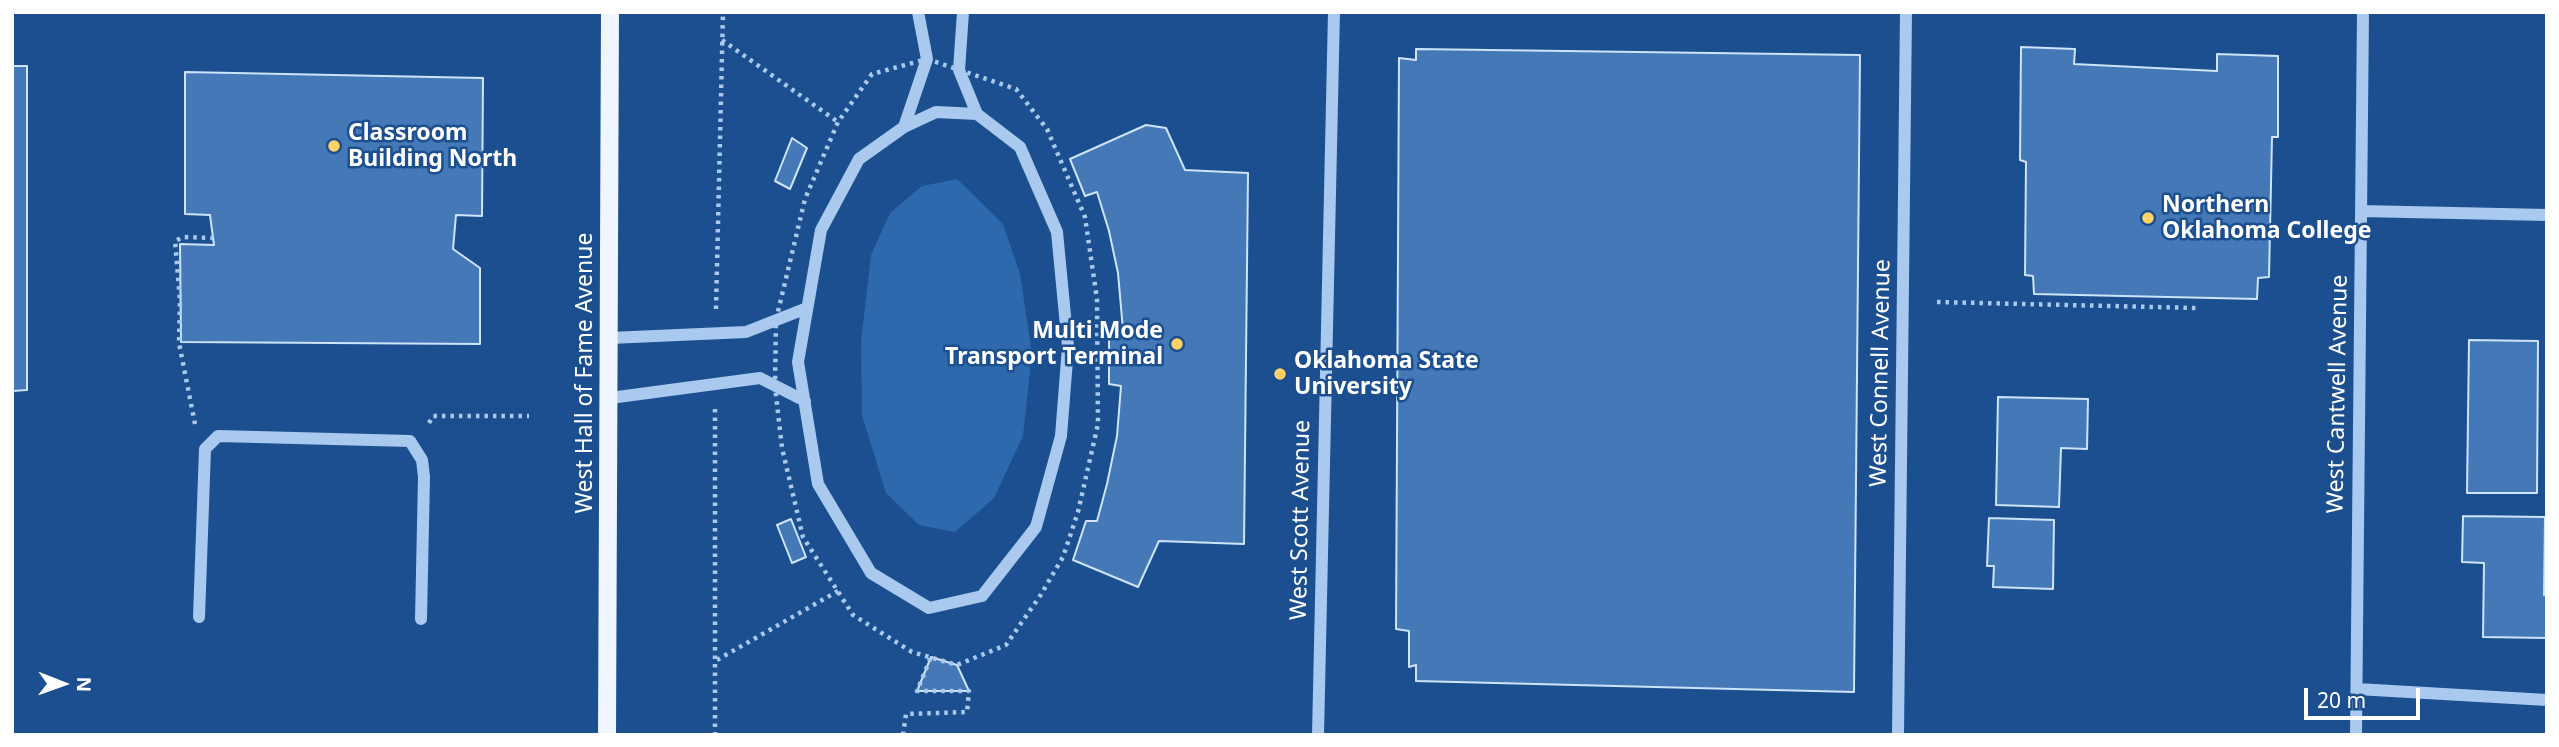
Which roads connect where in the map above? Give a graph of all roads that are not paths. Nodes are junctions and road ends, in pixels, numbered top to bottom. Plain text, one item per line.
1 (610, 12) edge
2 (918, 12) edge
3 (963, 12) edge
4 (1334, 12) edge
5 (1906, 12) edge
6 (2362, 12) edge
7 (977, 114) junction
8 (904, 127) junction
9 (2361, 211) junction
10 (2547, 215) edge
11 (807, 308) junction
12 (610, 338) junction
13 (610, 398) junction
14 (804, 401) junction
15 (199, 617) dead end
16 (421, 619) dead end
17 (2357, 690) junction
18 (2547, 700) edge
19 (607, 735) edge
20 (1318, 735) edge
21 (1898, 735) edge
22 (2356, 735) edge

1 - 12 main road, West Hall of Fame Avenue
2 - 8 street
3 - 7 street
4 - 20 street, West Scott Avenue
5 - 21 street, West Connell Avenue
6 - 9 street, West Cantwell Avenue
7 - 8 street
7 - 14 street
8 - 11 street
9 - 10 street
9 - 17 street, West Cantwell Avenue
11 - 12 street
11 - 14 street
12 - 13 main road, West Hall of Fame Avenue
13 - 14 street
13 - 19 main road, West Hall of Fame Avenue
15 - 16 street
17 - 18 street
17 - 22 street, West Cantwell Avenue

